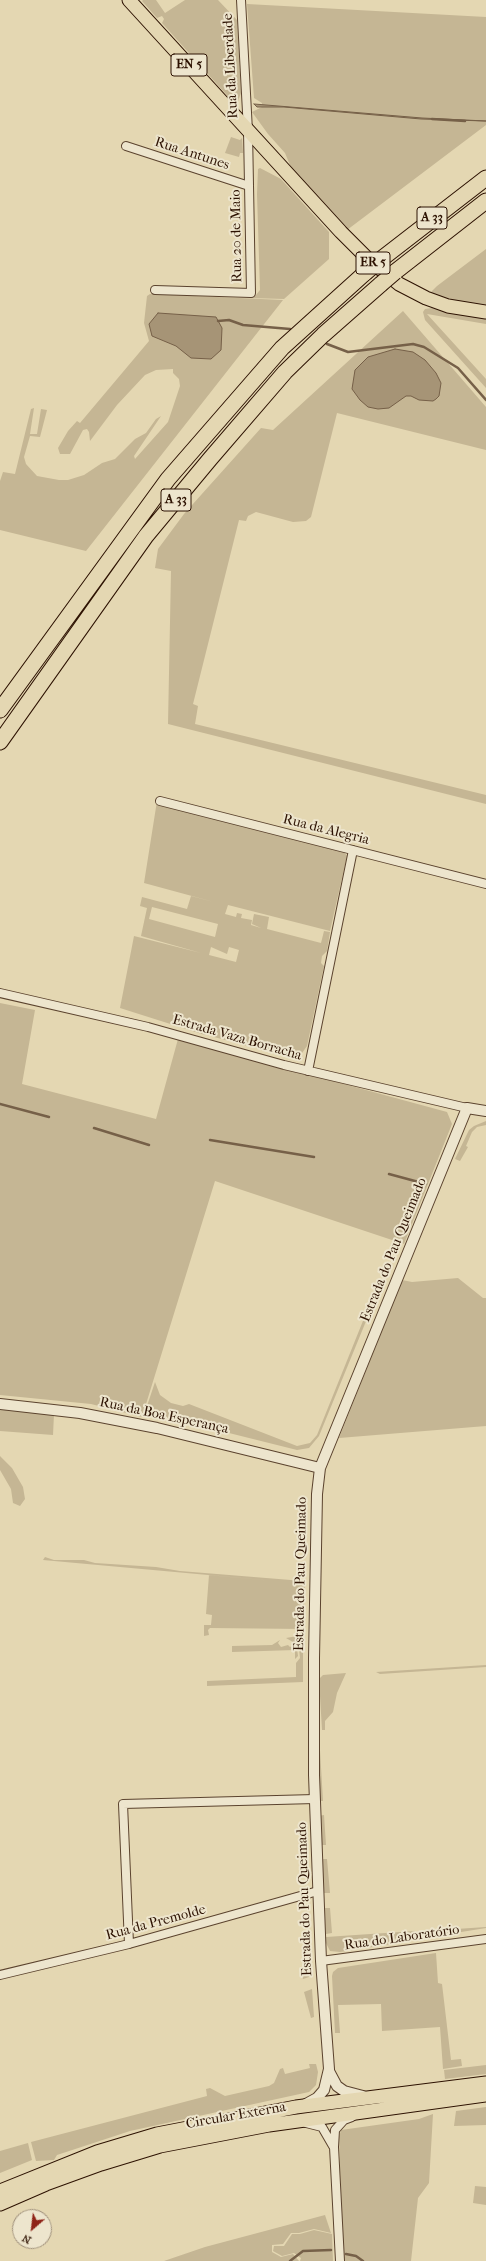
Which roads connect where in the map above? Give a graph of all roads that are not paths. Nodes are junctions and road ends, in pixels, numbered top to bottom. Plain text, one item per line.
1 (129, 0) edge
2 (241, 0) edge
3 (248, 131) junction
4 (126, 146) dead end
5 (486, 178) edge
6 (249, 186) junction
7 (486, 201) edge
8 (155, 290) dead end
9 (486, 312) edge
10 (0, 710) edge
11 (0, 742) edge
12 (160, 801) dead end
13 (353, 850) junction
14 (486, 884) edge
15 (0, 993) edge
16 (308, 1072) junction
17 (467, 1108) junction
18 (486, 1111) edge
19 (0, 1404) edge
20 (320, 1468) junction
21 (315, 1799) junction
22 (318, 1891) junction
23 (486, 1939) edge
24 (129, 1944) junction
25 (321, 1961) junction
26 (0, 1975) edge
27 (329, 2069) junction
28 (486, 2083) edge
29 (486, 2095) edge
30 (370, 2098) junction
31 (296, 2107) junction
32 (359, 2114) junction
33 (290, 2122) junction
34 (334, 2146) junction
35 (0, 2191) edge
36 (0, 2204) edge
37 (340, 2261) edge

1 - 3 main road, EN 5
2 - 3 street, Rua da Liberdade
3 - 6 street, Rua 20 de Maio
3 - 9 main road, ER 5
4 - 6 street, Rua Antunes
5 - 10 highway, A 33, bridge
6 - 8 street, Rua 20 de Maio
7 - 11 highway, A 33, bridge
12 - 13 street, Rua da Alegria
13 - 14 street, Rua da Alegria
13 - 16 street
15 - 16 street, Estrada Vaza Borracha
16 - 17 street, Estrada Vaza Borracha
17 - 18 street
17 - 20 street, Estrada do Pau Queimado
19 - 20 street, Rua da Boa Esperança
20 - 21 street, Estrada do Pau Queimado
21 - 22 street, Estrada do Pau Queimado
21 - 24 street
22 - 24 street, Rua da Premolde
22 - 25 street, Estrada do Pau Queimado
23 - 25 street, Rua do Laboratório
24 - 26 street, Rua da Premolde
25 - 27 street, Estrada do Pau Queimado
27 - 30 street
27 - 31 street
28 - 30 main road, Circular Externa
29 - 32 main road, Circular Externa
30 - 31 main road, Circular Externa
31 - 35 main road, Circular Externa
32 - 33 main road, Circular Externa
32 - 34 street
33 - 34 street
33 - 36 main road, Circular Externa
34 - 37 street

